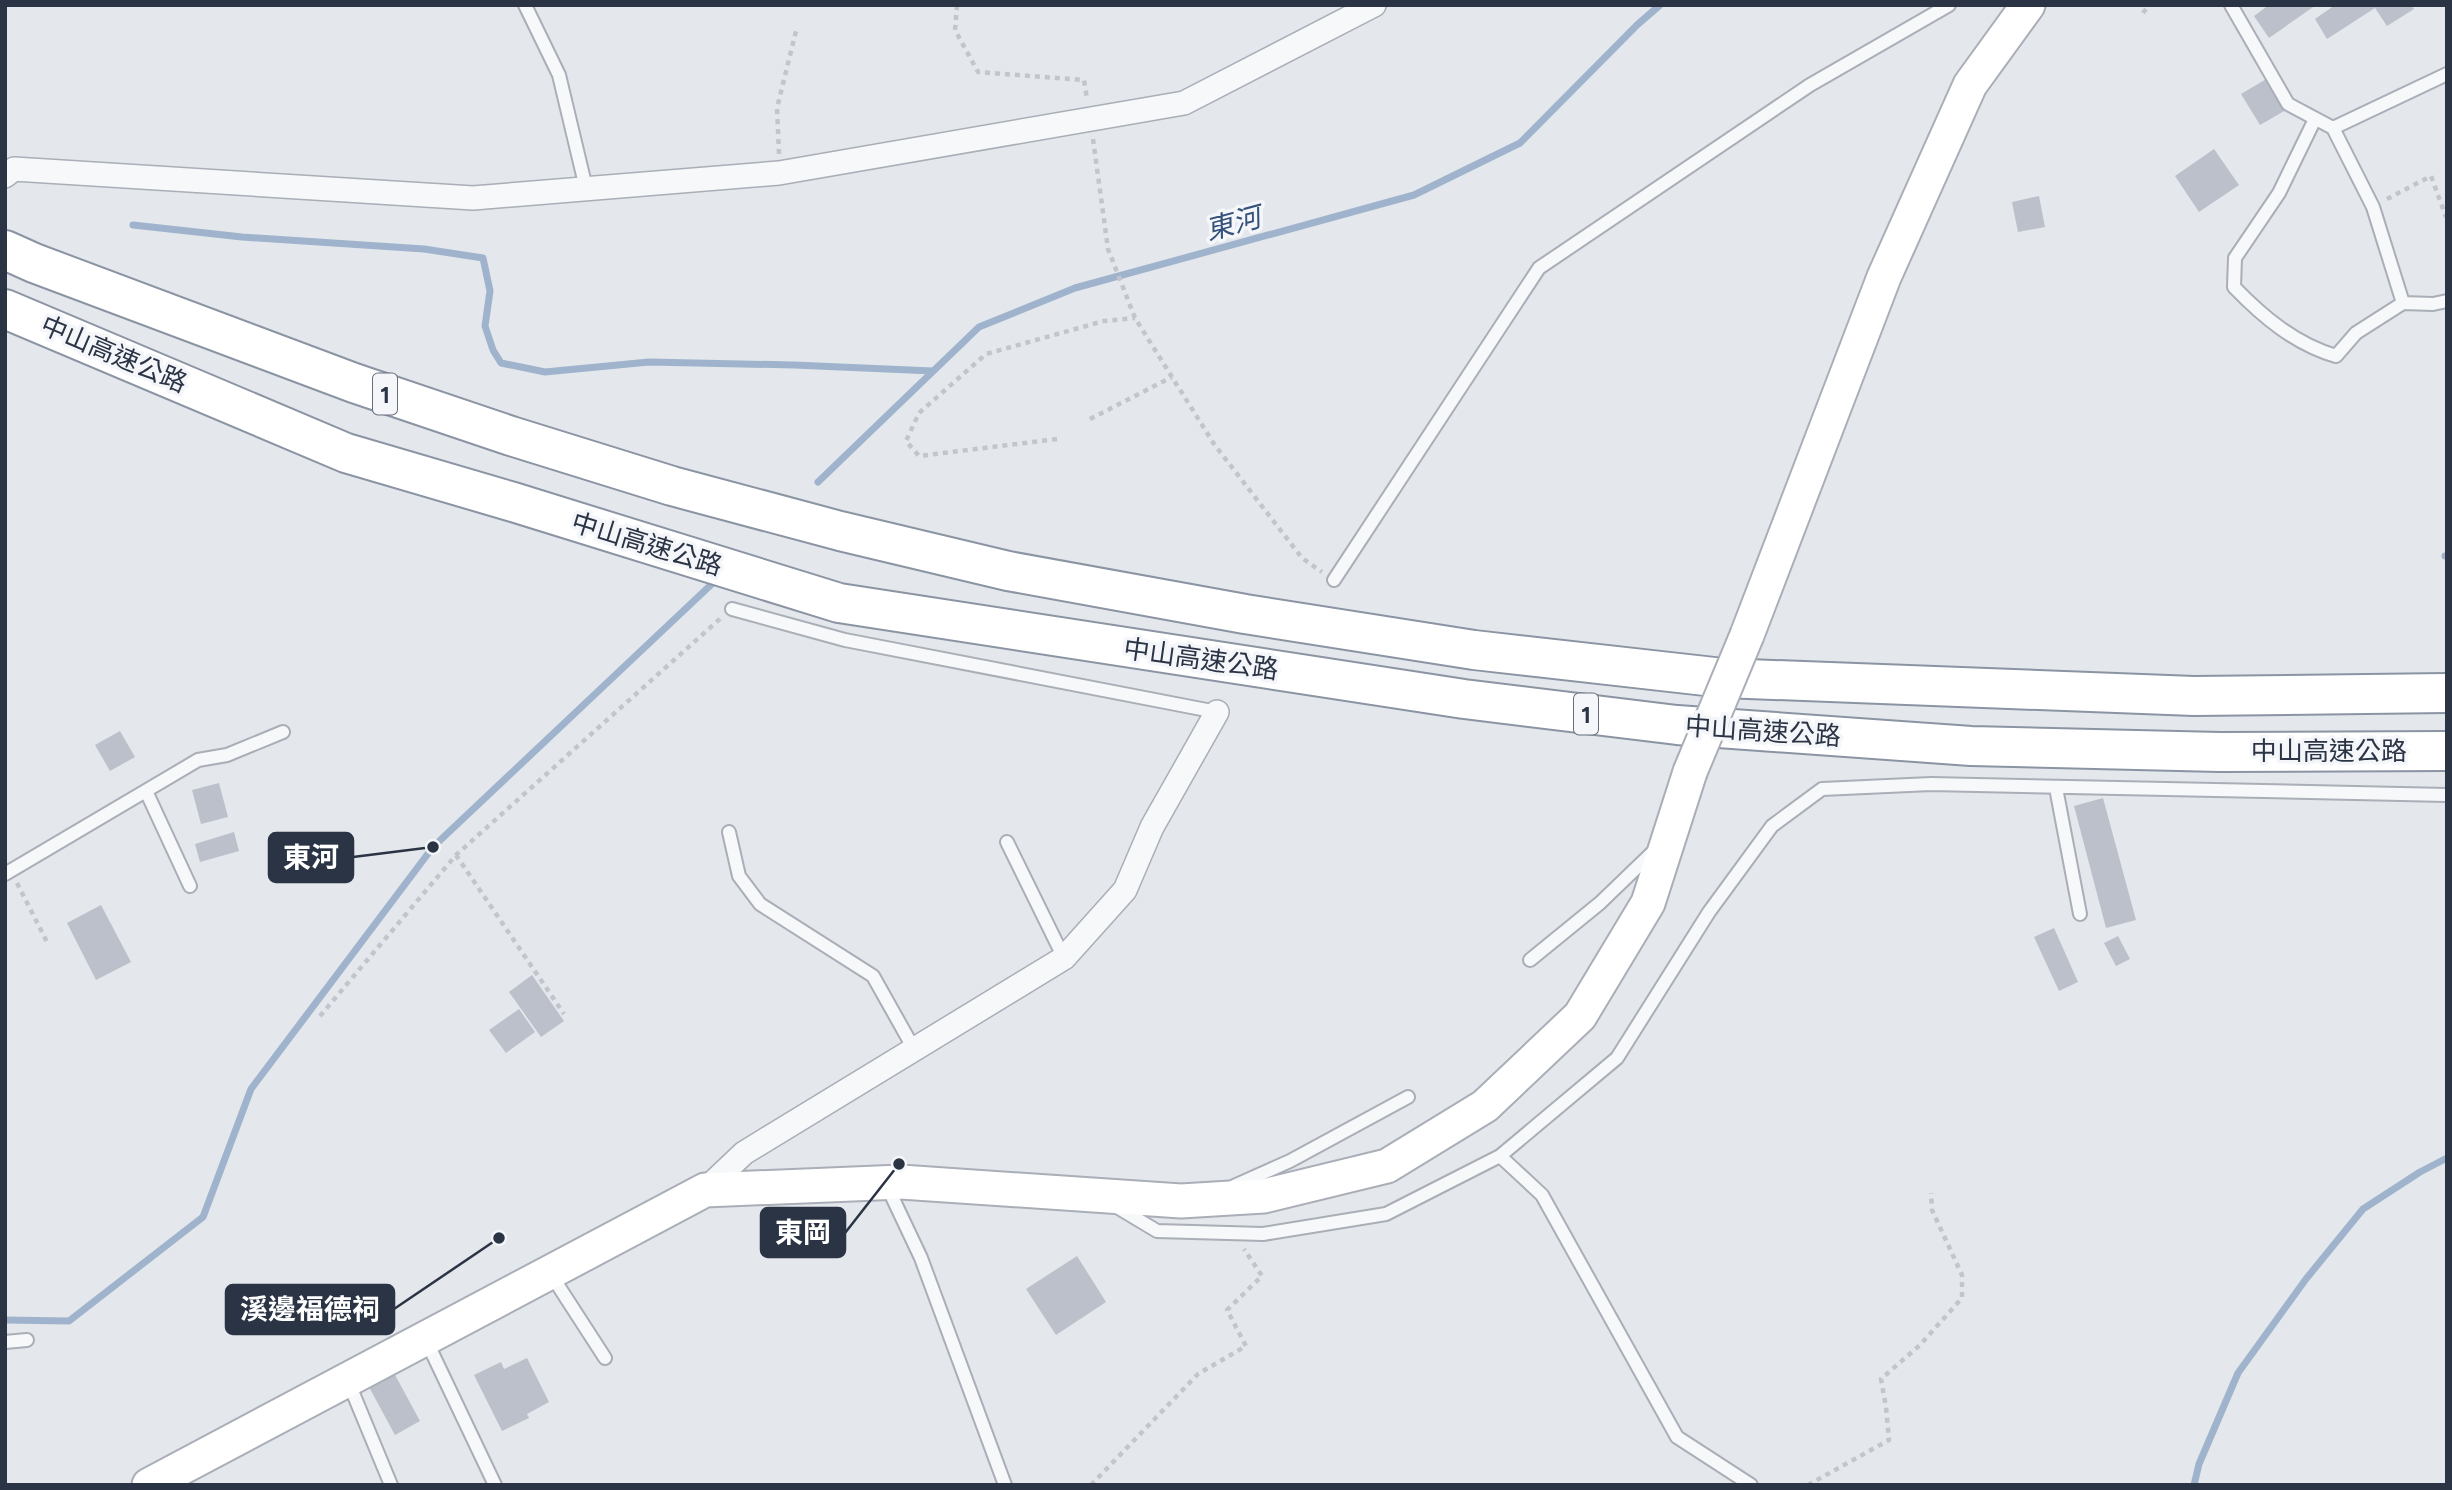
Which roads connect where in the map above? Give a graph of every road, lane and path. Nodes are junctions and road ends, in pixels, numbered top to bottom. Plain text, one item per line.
1 (525, 5) edge
2 (1374, 5) edge
3 (1949, 5) edge
4 (2028, 5) edge
5 (2149, 5) edge
6 (2231, 5) edge
7 (2143, 13) dead end
8 (796, 31) dead end
9 (2447, 74) edge
10 (2315, 119) junction
11 (2333, 128) junction
12 (779, 173) junction
13 (5, 176) edge
14 (586, 188) junction
15 (2373, 207) junction
16 (2446, 217) edge
17 (1108, 249) dead end
18 (5, 250) edge
19 (2447, 301) edge
20 (2403, 303) junction
21 (5, 309) edge
22 (1135, 317) junction
23 (1172, 377) junction
24 (1090, 419) dead end
25 (1057, 439) dead end
26 (1334, 580) joint
27 (729, 583) junction
28 (2447, 693) edge
29 (1217, 712) joint
30 (283, 732) dead end
31 (2447, 751) edge
32 (2056, 788) junction
33 (146, 791) junction
34 (2447, 794) edge
35 (729, 832) dead end
36 (1669, 836) junction
37 (1007, 842) dead end
38 (456, 855) junction
39 (8, 873) edge
40 (190, 886) dead end
41 (2080, 914) dead end
42 (47, 942) dead end
43 (1063, 958) junction
44 (1530, 960) dead end
45 (564, 1014) dead end
46 (320, 1016) dead end
47 (914, 1049) junction
48 (1408, 1097) dead end
49 (1500, 1156) junction
50 (885, 1183) junction
51 (705, 1190) junction
52 (1931, 1193) dead end
53 (1099, 1196) junction
54 (1202, 1200) junction
55 (1234, 1233) junction
56 (550, 1272) junction
57 (425, 1338) junction
58 (27, 1340) dead end
59 (5, 1342) edge
60 (605, 1358) dead end
61 (348, 1380) junction
62 (149, 1485) edge
63 (391, 1485) edge
64 (495, 1485) edge
65 (1005, 1485) edge
66 (1091, 1485) edge
67 (1751, 1485) edge
68 (1808, 1485) edge

1 - 14 lane
2 - 12 street
3 - 26 lane
4 - 36 street, bridge
5 - 7 path
6 - 10 lane
8 - 12 path
9 - 11 lane
10 - 11 lane
10 - 20 lane
11 - 15 lane
12 - 14 street
13 - 14 street
15 - 16 path
15 - 20 lane
17 - 22 path
18 - 28 highway, 中山高速公路 / 1
19 - 20 lane
21 - 27 highway, 中山高速公路 / 1
22 - 23 path
22 - 25 path
23 - 24 path
23 - 26 path
27 - 29 lane
27 - 31 highway, 中山高速公路 / 1
27 - 38 path
29 - 43 street
30 - 33 lane
32 - 34 lane
32 - 41 lane
32 - 49 lane
33 - 39 lane
33 - 40 lane
35 - 47 lane
36 - 44 lane
36 - 54 street
37 - 43 lane
38 - 45 path
38 - 46 path
39 - 42 path
43 - 47 street
47 - 51 street
48 - 54 lane
49 - 55 lane
49 - 67 lane
50 - 51 street
50 - 53 street
50 - 65 lane
51 - 56 street
52 - 68 path
53 - 54 street
53 - 55 lane
55 - 66 path
56 - 57 street
56 - 60 lane
57 - 61 street
57 - 64 lane
58 - 59 lane
61 - 62 street
61 - 63 lane

